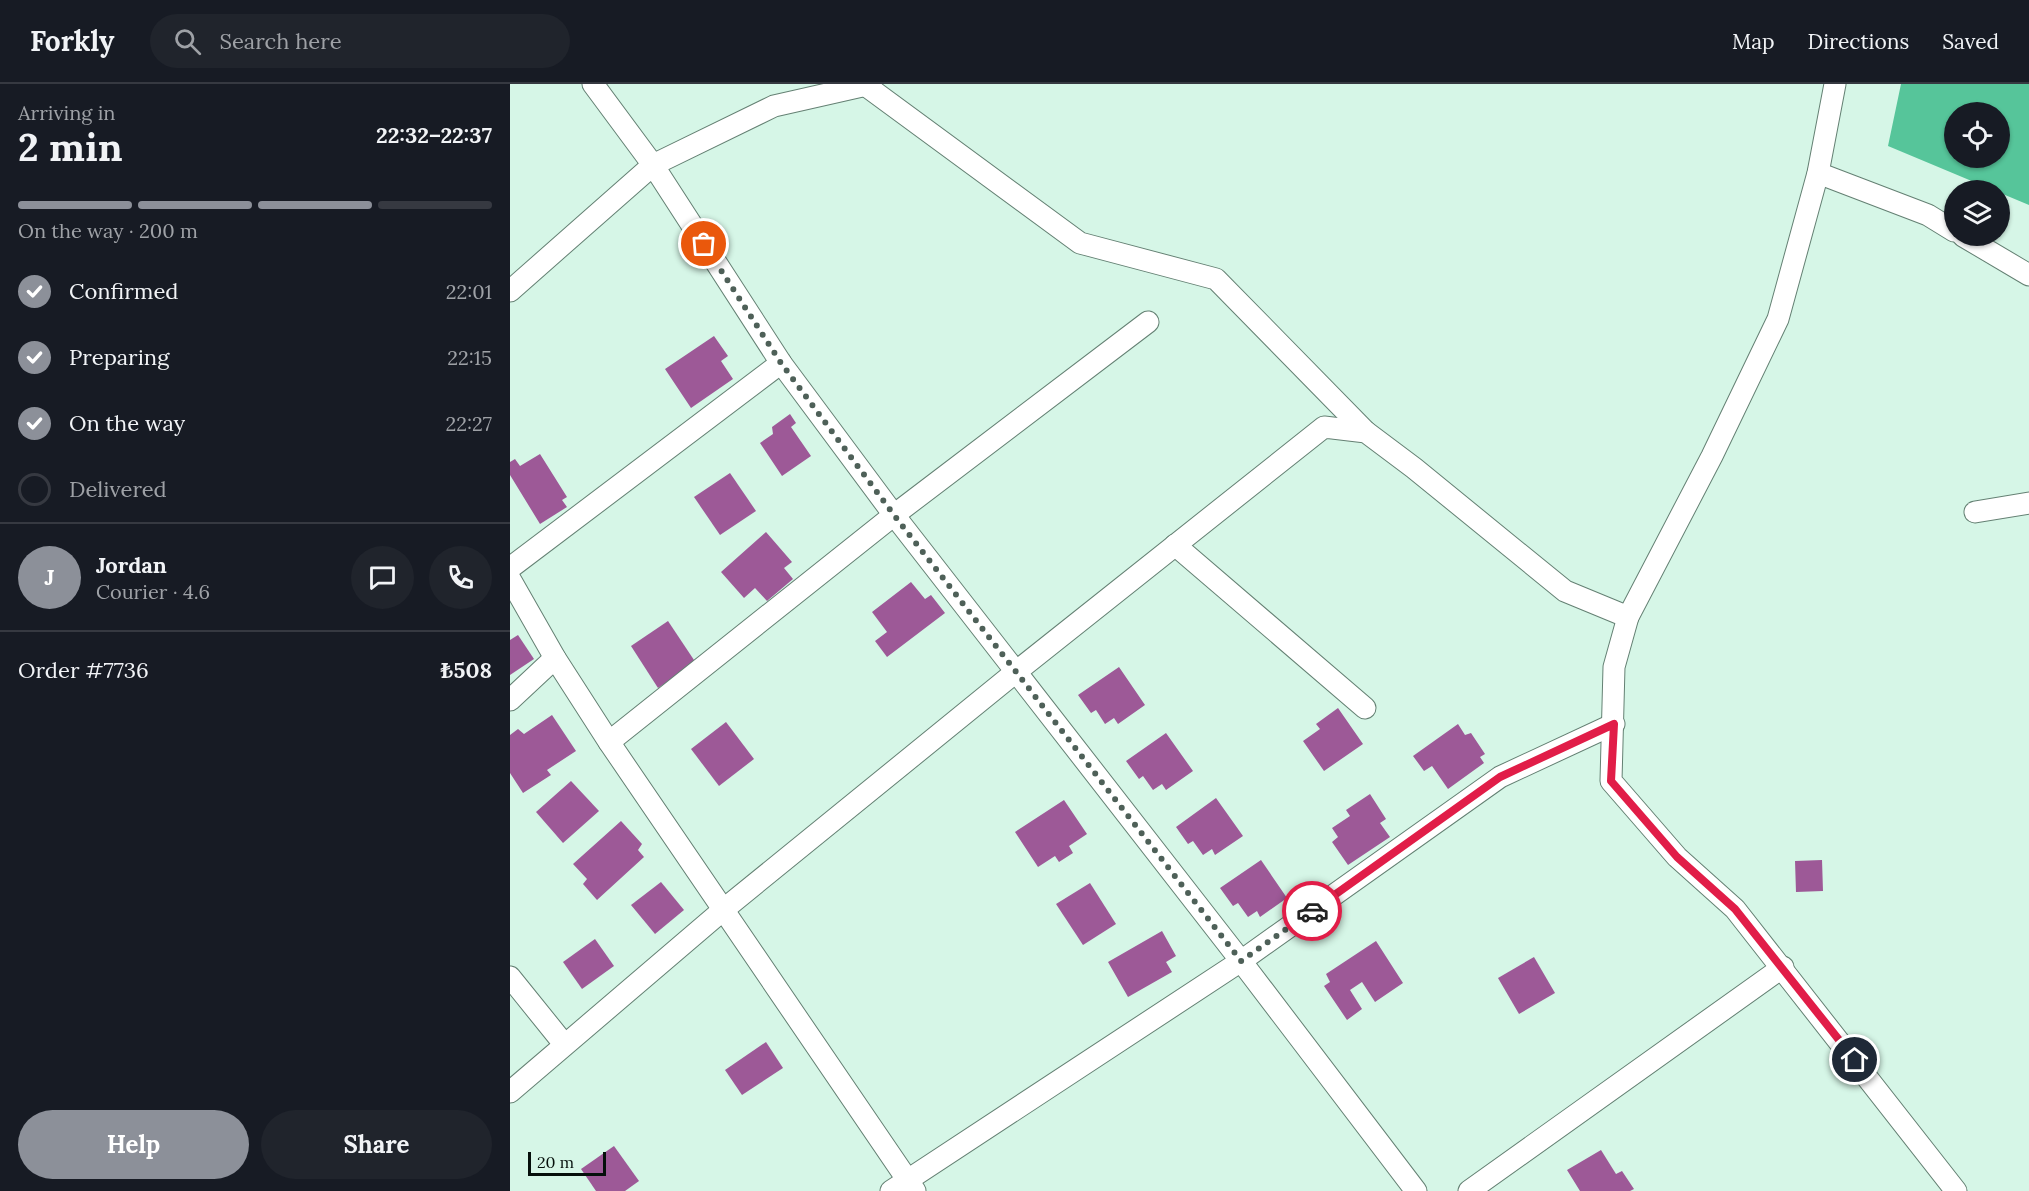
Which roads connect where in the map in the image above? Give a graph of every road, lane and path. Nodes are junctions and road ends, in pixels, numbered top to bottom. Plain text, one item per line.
1 (593, 84) edge
2 (1834, 84) edge
3 (868, 85) edge
4 (653, 165) junction
5 (1818, 173) junction
6 (1944, 225) edge
7 (1980, 246) edge
8 (2029, 275) edge
9 (510, 291) edge
10 (1148, 322) dead end
11 (781, 363) junction
12 (1366, 432) junction
13 (2029, 503) edge
14 (1975, 512) dead end
15 (894, 515) junction
16 (1175, 545) junction
17 (510, 568) edge
18 (510, 579) edge
19 (1628, 617) junction
20 (555, 658) junction
21 (1017, 671) junction
22 (510, 700) edge
23 (1365, 708) dead end
24 (1614, 724) junction
25 (609, 742) junction
26 (723, 910) junction
27 (1241, 961) junction
28 (1783, 967) junction
29 (510, 977) edge
30 (564, 1044) junction
31 (510, 1092) edge
32 (905, 1188) edge
33 (1416, 1191) edge
34 (1469, 1191) edge
35 (1956, 1191) edge

1 - 4 street
2 - 5 street
3 - 4 street
3 - 12 street
4 - 9 street
4 - 11 street
5 - 6 street
5 - 19 street
7 - 8 street
10 - 15 street
11 - 15 street
11 - 17 street
12 - 16 street
12 - 19 street
13 - 14 street
15 - 21 street
15 - 25 street
16 - 21 street
16 - 23 street
18 - 20 street
19 - 24 street
20 - 22 street
20 - 25 street
21 - 26 street
21 - 27 street
24 - 27 street
24 - 28 street
25 - 26 street
26 - 30 street
26 - 32 street
27 - 32 street
27 - 33 street
28 - 34 street
28 - 35 street
29 - 30 street
30 - 31 street

